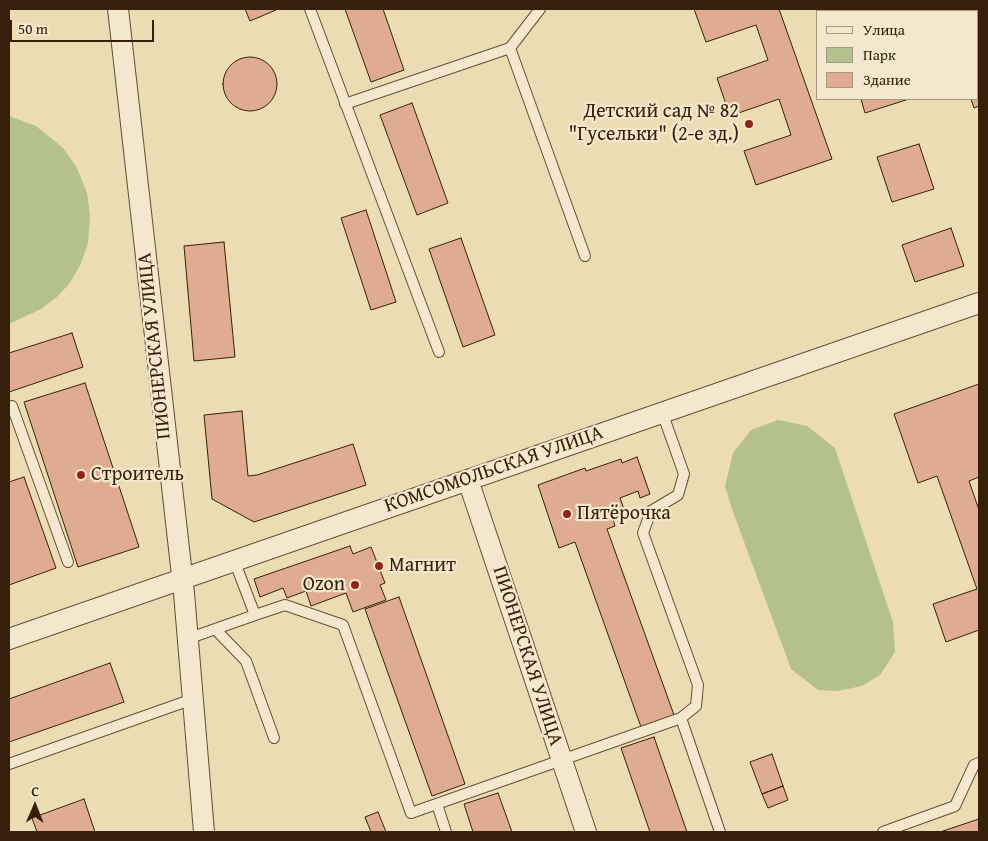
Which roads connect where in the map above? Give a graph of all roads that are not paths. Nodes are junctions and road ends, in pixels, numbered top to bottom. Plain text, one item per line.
1 (118, 9) edge
2 (310, 9) edge
3 (540, 9) edge
4 (510, 48) junction
5 (345, 104) junction
6 (585, 256) dead end
7 (979, 303) edge
8 (438, 352) dead end
9 (9, 408) edge
10 (662, 412) junction
11 (468, 480) junction
12 (234, 560) junction
13 (68, 562) dead end
14 (180, 578) junction
15 (255, 615) junction
16 (216, 630) junction
17 (9, 639) edge
18 (187, 639) junction
19 (192, 699) junction
20 (681, 718) junction
21 (274, 738) dead end
22 (562, 762) junction
23 (979, 763) edge
24 (9, 764) edge
25 (437, 804) junction
26 (204, 832) edge
27 (446, 832) edge
28 (586, 832) edge
29 (720, 832) edge
30 (883, 832) edge

1 - 14 street, ПИОНЕРСКАЯ УЛИЦА
2 - 5 lane
3 - 4 lane
4 - 5 lane
4 - 6 lane
5 - 8 lane
7 - 10 street, КОМСОМОЛЬСКАЯ УЛИЦА
9 - 13 lane
10 - 11 street, КОМСОМОЛЬСКАЯ УЛИЦА
10 - 20 lane
11 - 12 street, КОМСОМОЛЬСКАЯ УЛИЦА
11 - 22 street, ПИОНЕРСКАЯ УЛИЦА
12 - 14 street, КОМСОМОЛЬСКАЯ УЛИЦА
12 - 15 lane
14 - 17 street, КОМСОМОЛЬСКАЯ УЛИЦА
14 - 18 street, ПИОНЕРСКАЯ УЛИЦА
15 - 16 lane
15 - 25 lane
16 - 18 lane
16 - 21 lane
18 - 19 street, ПИОНЕРСКАЯ УЛИЦА
19 - 24 lane
19 - 26 street, ПИОНЕРСКАЯ УЛИЦА
20 - 22 lane
20 - 29 lane
22 - 25 lane
22 - 28 street, ПИОНЕРСКАЯ УЛИЦА
23 - 30 lane
25 - 27 lane

